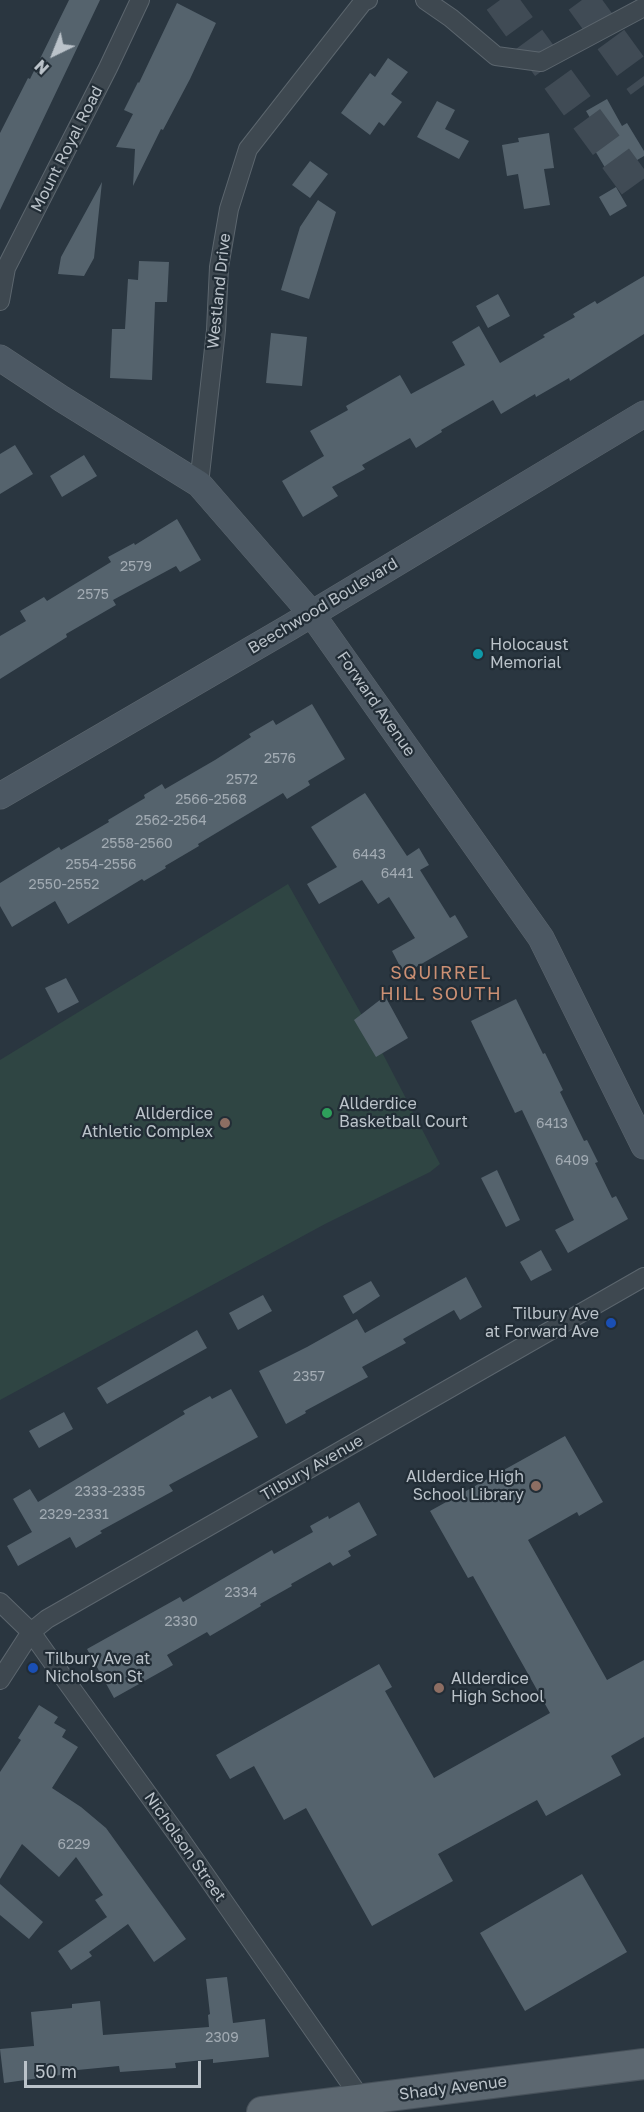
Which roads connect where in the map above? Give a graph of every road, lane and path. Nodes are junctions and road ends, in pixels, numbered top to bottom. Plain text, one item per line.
1 (140, 0) edge
2 (368, 0) edge
3 (425, 0) edge
4 (644, 7) edge
5 (0, 301) edge
6 (0, 358) edge
7 (644, 414) edge
8 (199, 484) junction
9 (312, 613) junction
10 (0, 796) edge
11 (644, 1146) edge
12 (644, 1277) edge
13 (0, 1602) edge
14 (30, 1632) junction
15 (0, 1680) edge
16 (644, 2064) edge
17 (362, 2100) junction
18 (262, 2112) edge

1 - 5 street, Mount Royal Road
2 - 8 street, Westland Drive
3 - 4 street
6 - 8 main road, Forward Avenue
7 - 9 main road, Beechwood Boulevard
8 - 9 main road, Forward Avenue
9 - 10 main road, Beechwood Boulevard
9 - 11 main road, Forward Avenue
12 - 14 street, Tilbury Avenue
13 - 14 street, Nicholson Street
14 - 15 street, Tilbury Avenue
14 - 17 street, Nicholson Street
16 - 17 main road, Shady Avenue
17 - 18 main road, Shady Avenue

